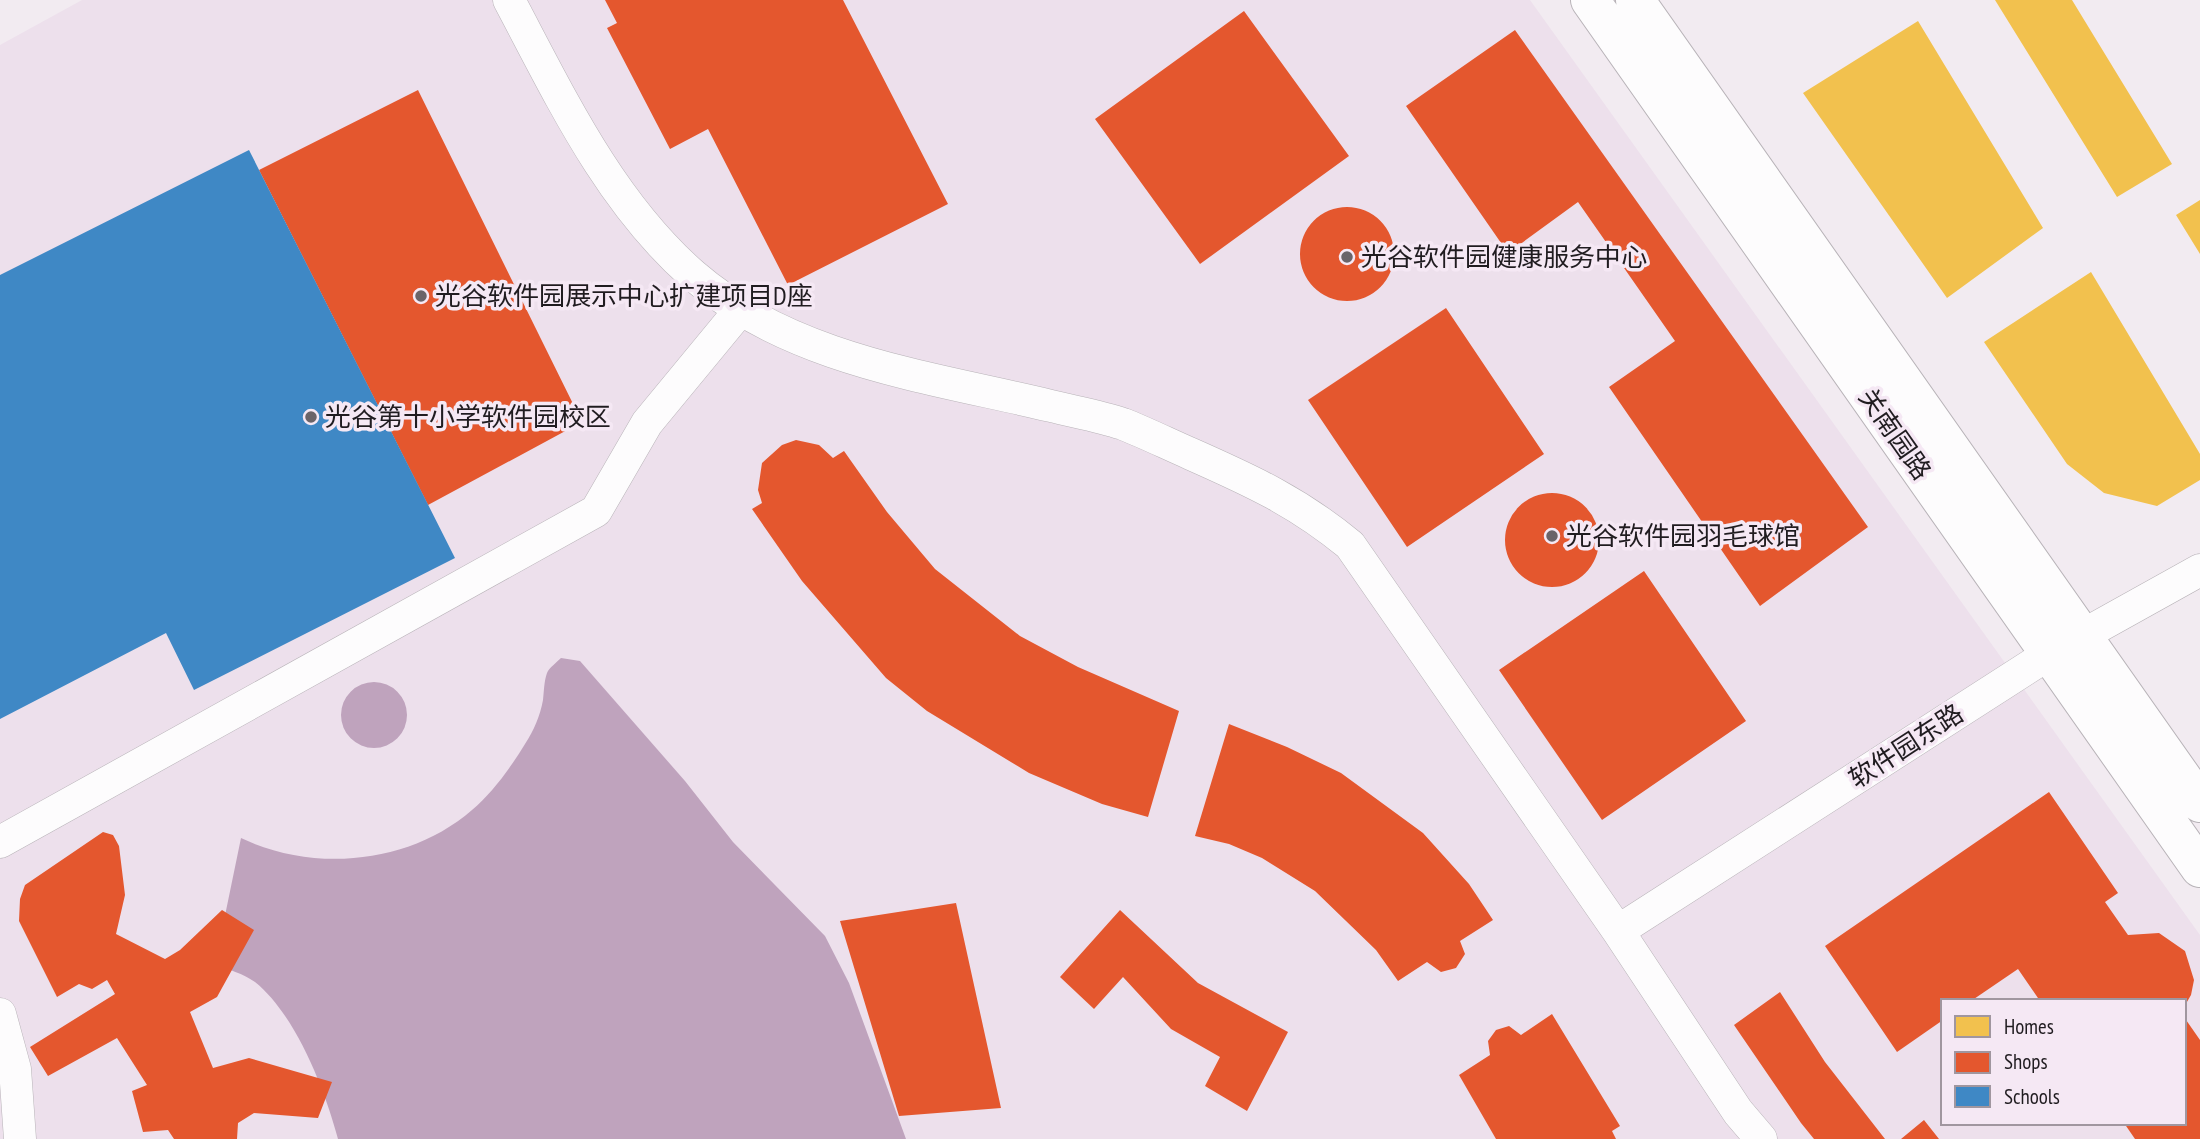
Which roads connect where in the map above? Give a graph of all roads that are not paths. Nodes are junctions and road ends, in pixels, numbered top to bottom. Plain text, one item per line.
1 (509, 0) edge
2 (1590, 0) edge
3 (1635, 0) edge
4 (741, 309) junction
5 (2200, 570) edge
6 (2083, 637) junction
7 (2049, 654) junction
8 (2200, 803) edge
9 (0, 842) edge
10 (2200, 869) edge
11 (1618, 930) junction
12 (0, 1014) edge
13 (20, 1139) edge
14 (1761, 1139) edge

1 - 4 street
2 - 7 main road, 关南园路
3 - 6 main road, 关南园路
4 - 9 street
4 - 11 street
5 - 6 street, 软件园东路
6 - 7 street, 软件园东路
6 - 8 main road, 关南园路
7 - 10 main road, 关南园路
7 - 11 street, 软件园东路
11 - 14 street
12 - 13 street

